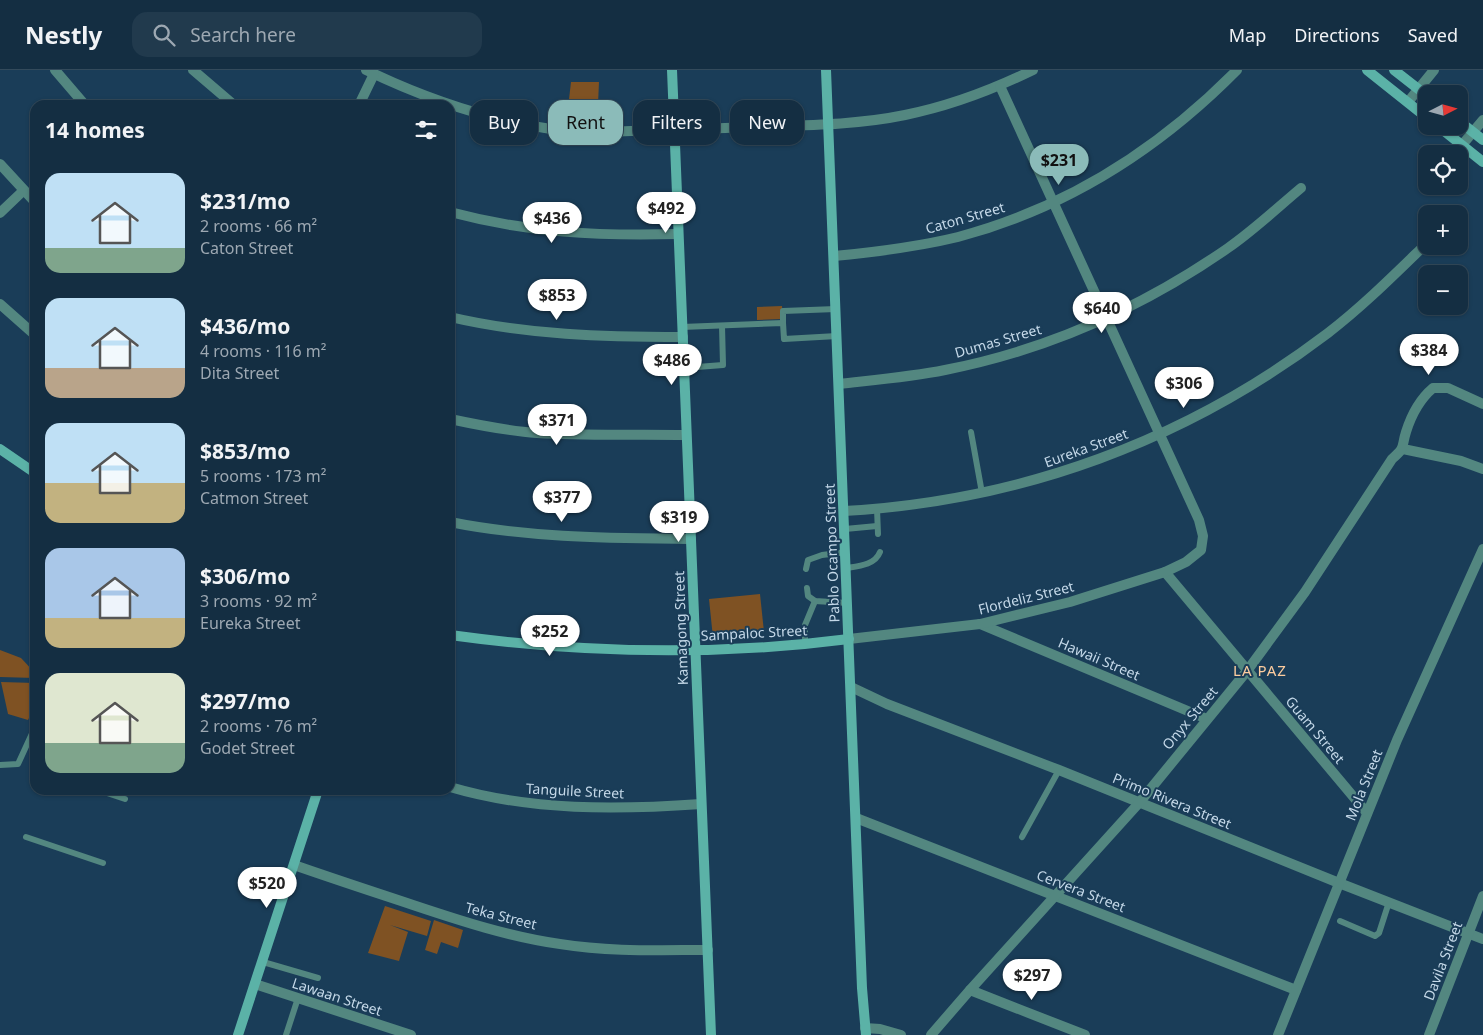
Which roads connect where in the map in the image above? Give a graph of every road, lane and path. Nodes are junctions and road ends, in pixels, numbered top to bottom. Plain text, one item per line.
1 (56, 70) edge
2 (193, 70) edge
3 (672, 70) edge
4 (826, 70) edge
5 (1033, 70) edge
6 (1237, 70) edge
7 (1367, 70) edge
8 (1394, 70) edge
9 (1434, 70) edge
10 (372, 71) edge
11 (1426, 85) edge
12 (1000, 86) junction
13 (1418, 89) edge
14 (1418, 95) edge
15 (81, 100) edge
16 (228, 100) edge
17 (361, 100) edge
18 (437, 100) edge
19 (674, 100) edge
20 (1408, 102) junction
21 (455, 106) edge
22 (1418, 110) edge
23 (1483, 120) edge
24 (828, 124) junction
25 (720, 128) edge
26 (1468, 128) edge
27 (633, 131) edge
28 (1473, 132) junction
29 (1449, 135) edge
30 (1483, 140) edge
31 (675, 145) edge
32 (1462, 145) joint
33 (1468, 150) edge
34 (1483, 162) edge
35 (0, 164) edge
36 (1301, 188) dead end
37 (23, 191) junction
38 (30, 197) edge
39 (1053, 203) junction
40 (0, 213) edge
41 (455, 214) edge
42 (678, 234) junction
43 (1418, 251) edge
44 (834, 256) junction
45 (0, 304) edge
46 (836, 309) junction
47 (455, 318) edge
48 (1108, 318) junction
49 (783, 323) junction
50 (722, 326) junction
51 (30, 331) edge
52 (682, 332) junction
53 (838, 336) junction
54 (684, 368) junction
55 (839, 384) junction
56 (1483, 404) edge
57 (455, 420) edge
58 (971, 432) dead end
59 (686, 435) junction
60 (1160, 435) junction
61 (0, 449) edge
62 (1403, 449) junction
63 (30, 470) edge
64 (1483, 470) edge
65 (982, 493) junction
66 (877, 509) junction
67 (844, 511) junction
68 (455, 523) edge
69 (877, 526) junction
70 (845, 529) junction
71 (878, 534) dead end
72 (691, 540) junction
73 (1483, 549) edge
74 (846, 552) junction
75 (880, 552) dead end
76 (846, 568) junction
77 (806, 569) dead end
78 (1165, 572) junction
79 (807, 588) dead end
80 (815, 601) junction
81 (848, 603) junction
82 (980, 624) junction
83 (455, 635) edge
84 (849, 639) junction
85 (805, 645) junction
86 (696, 650) junction
87 (1247, 671) junction
88 (851, 687) junction
89 (1207, 719) junction
90 (30, 738) edge
91 (0, 765) edge
92 (1058, 770) junction
93 (455, 788) edge
94 (112, 795) edge
95 (316, 795) edge
96 (124, 799) dead end
97 (1139, 803) junction
98 (701, 804) junction
99 (1367, 813) junction
100 (856, 818) junction
101 (26, 837) dead end
102 (1022, 837) dead end
103 (104, 863) dead end
104 (294, 866) junction
105 (1339, 884) junction
106 (1056, 896) junction
107 (1483, 896) edge
108 (1389, 902) junction
109 (1340, 920) dead end
110 (1468, 933) junction
111 (1483, 939) edge
112 (708, 950) junction
113 (263, 962) junction
114 (318, 978) dead end
115 (256, 984) junction
116 (970, 990) junction
117 (1296, 990) junction
118 (298, 998) junction
119 (866, 1032) edge
120 (238, 1035) edge
121 (286, 1035) edge
122 (411, 1035) edge
123 (711, 1035) edge
124 (901, 1035) edge
125 (932, 1035) edge
126 (1085, 1035) edge
127 (1278, 1035) edge
128 (1429, 1035) edge

1 - 15 street
2 - 16 street
3 - 19 main road, Kamagong Street
4 - 24 main road, Pablo Ocampo Street
5 - 12 street
6 - 39 street, Caton Street
7 - 20 main road
8 - 13 main road
9 - 11 street
10 - 17 street
10 - 18 street
12 - 24 street
12 - 39 street
14 - 20 street
20 - 22 main road
21 - 27 street
23 - 28 street
24 - 25 street
24 - 44 main road, Pablo Ocampo Street
26 - 28 main road
28 - 30 main road
28 - 32 street
29 - 32 main road
31 - 42 main road, Kamagong Street
33 - 34 main road
35 - 37 street
36 - 48 street, Dumas Street
37 - 38 street
37 - 40 street
39 - 44 street, Caton Street
39 - 48 street
41 - 42 street
42 - 52 main road, Kamagong Street
43 - 60 street, Eureka Street
44 - 46 main road, Pablo Ocampo Street
45 - 51 street
46 - 49 lane
46 - 53 main road, Pablo Ocampo Street
47 - 52 street
48 - 55 street, Dumas Street
48 - 60 street
49 - 50 lane
49 - 53 lane
50 - 52 lane
50 - 54 lane
52 - 54 main road, Kamagong Street
53 - 55 main road, Pablo Ocampo Street
54 - 59 main road, Kamagong Street
55 - 67 main road, Pablo Ocampo Street
56 - 62 street, Onyx Street
57 - 59 street
58 - 65 lane
59 - 72 main road, Kamagong Street
60 - 65 street, Eureka Street
60 - 78 street, Flordeliz Street
61 - 63 main road
62 - 64 street
62 - 87 street, Onyx Street
65 - 66 street, Eureka Street
66 - 67 street, Eureka Street
66 - 69 lane
67 - 70 main road, Pablo Ocampo Street
68 - 72 street
69 - 70 lane
69 - 71 lane
70 - 74 main road, Pablo Ocampo Street
72 - 86 main road, Kamagong Street
73 - 99 street, Mola Street
74 - 76 main road, Pablo Ocampo Street
74 - 77 lane
75 - 76 lane
76 - 81 main road, Pablo Ocampo Street
78 - 82 street, Flordeliz Street
78 - 87 street, Guam Street
79 - 80 lane
80 - 81 lane
80 - 85 lane
81 - 84 main road, Pablo Ocampo Street
82 - 84 street, Flordeliz Street
82 - 89 street, Hawaii Street
83 - 86 main road, Sampaloc Street
84 - 85 main road, Sampaloc Street
84 - 88 main road, Pablo Ocampo Street
85 - 86 main road, Sampaloc Street
86 - 98 main road, Kamagong Street
87 - 89 street, Onyx Street
87 - 99 street, Guam Street
88 - 92 street, Primo Rivera Street
88 - 100 main road, Pablo Ocampo Street
89 - 97 street, Onyx Street
90 - 91 lane
92 - 97 street, Primo Rivera Street
92 - 102 lane
93 - 98 street, Tanguile Street
94 - 96 lane
95 - 104 main road
97 - 105 street, Primo Rivera Street
97 - 106 street, Onyx Street
98 - 112 main road, Kamagong Street
99 - 105 street, Mola Street
100 - 106 street, Cervera Street
100 - 119 main road, Pablo Ocampo Street
101 - 103 lane
104 - 112 street, Teka Street
104 - 113 main road
105 - 108 street, Primo Rivera Street
105 - 117 street, Mola Street
106 - 116 street, Onyx Street
106 - 117 street, Cervera Street
107 - 110 street, Davila Street
108 - 109 lane
108 - 110 street, Primo Rivera Street
110 - 111 street, Primo Rivera Street
110 - 128 street, Davila Street
112 - 123 main road, Kamagong Street
113 - 114 lane
113 - 115 main road
115 - 118 street, Lawaan Street
115 - 120 main road
116 - 125 street, Onyx Street
116 - 126 street
117 - 127 street, Mola Street
118 - 121 lane
118 - 122 street, Lawaan Street
119 - 124 street

